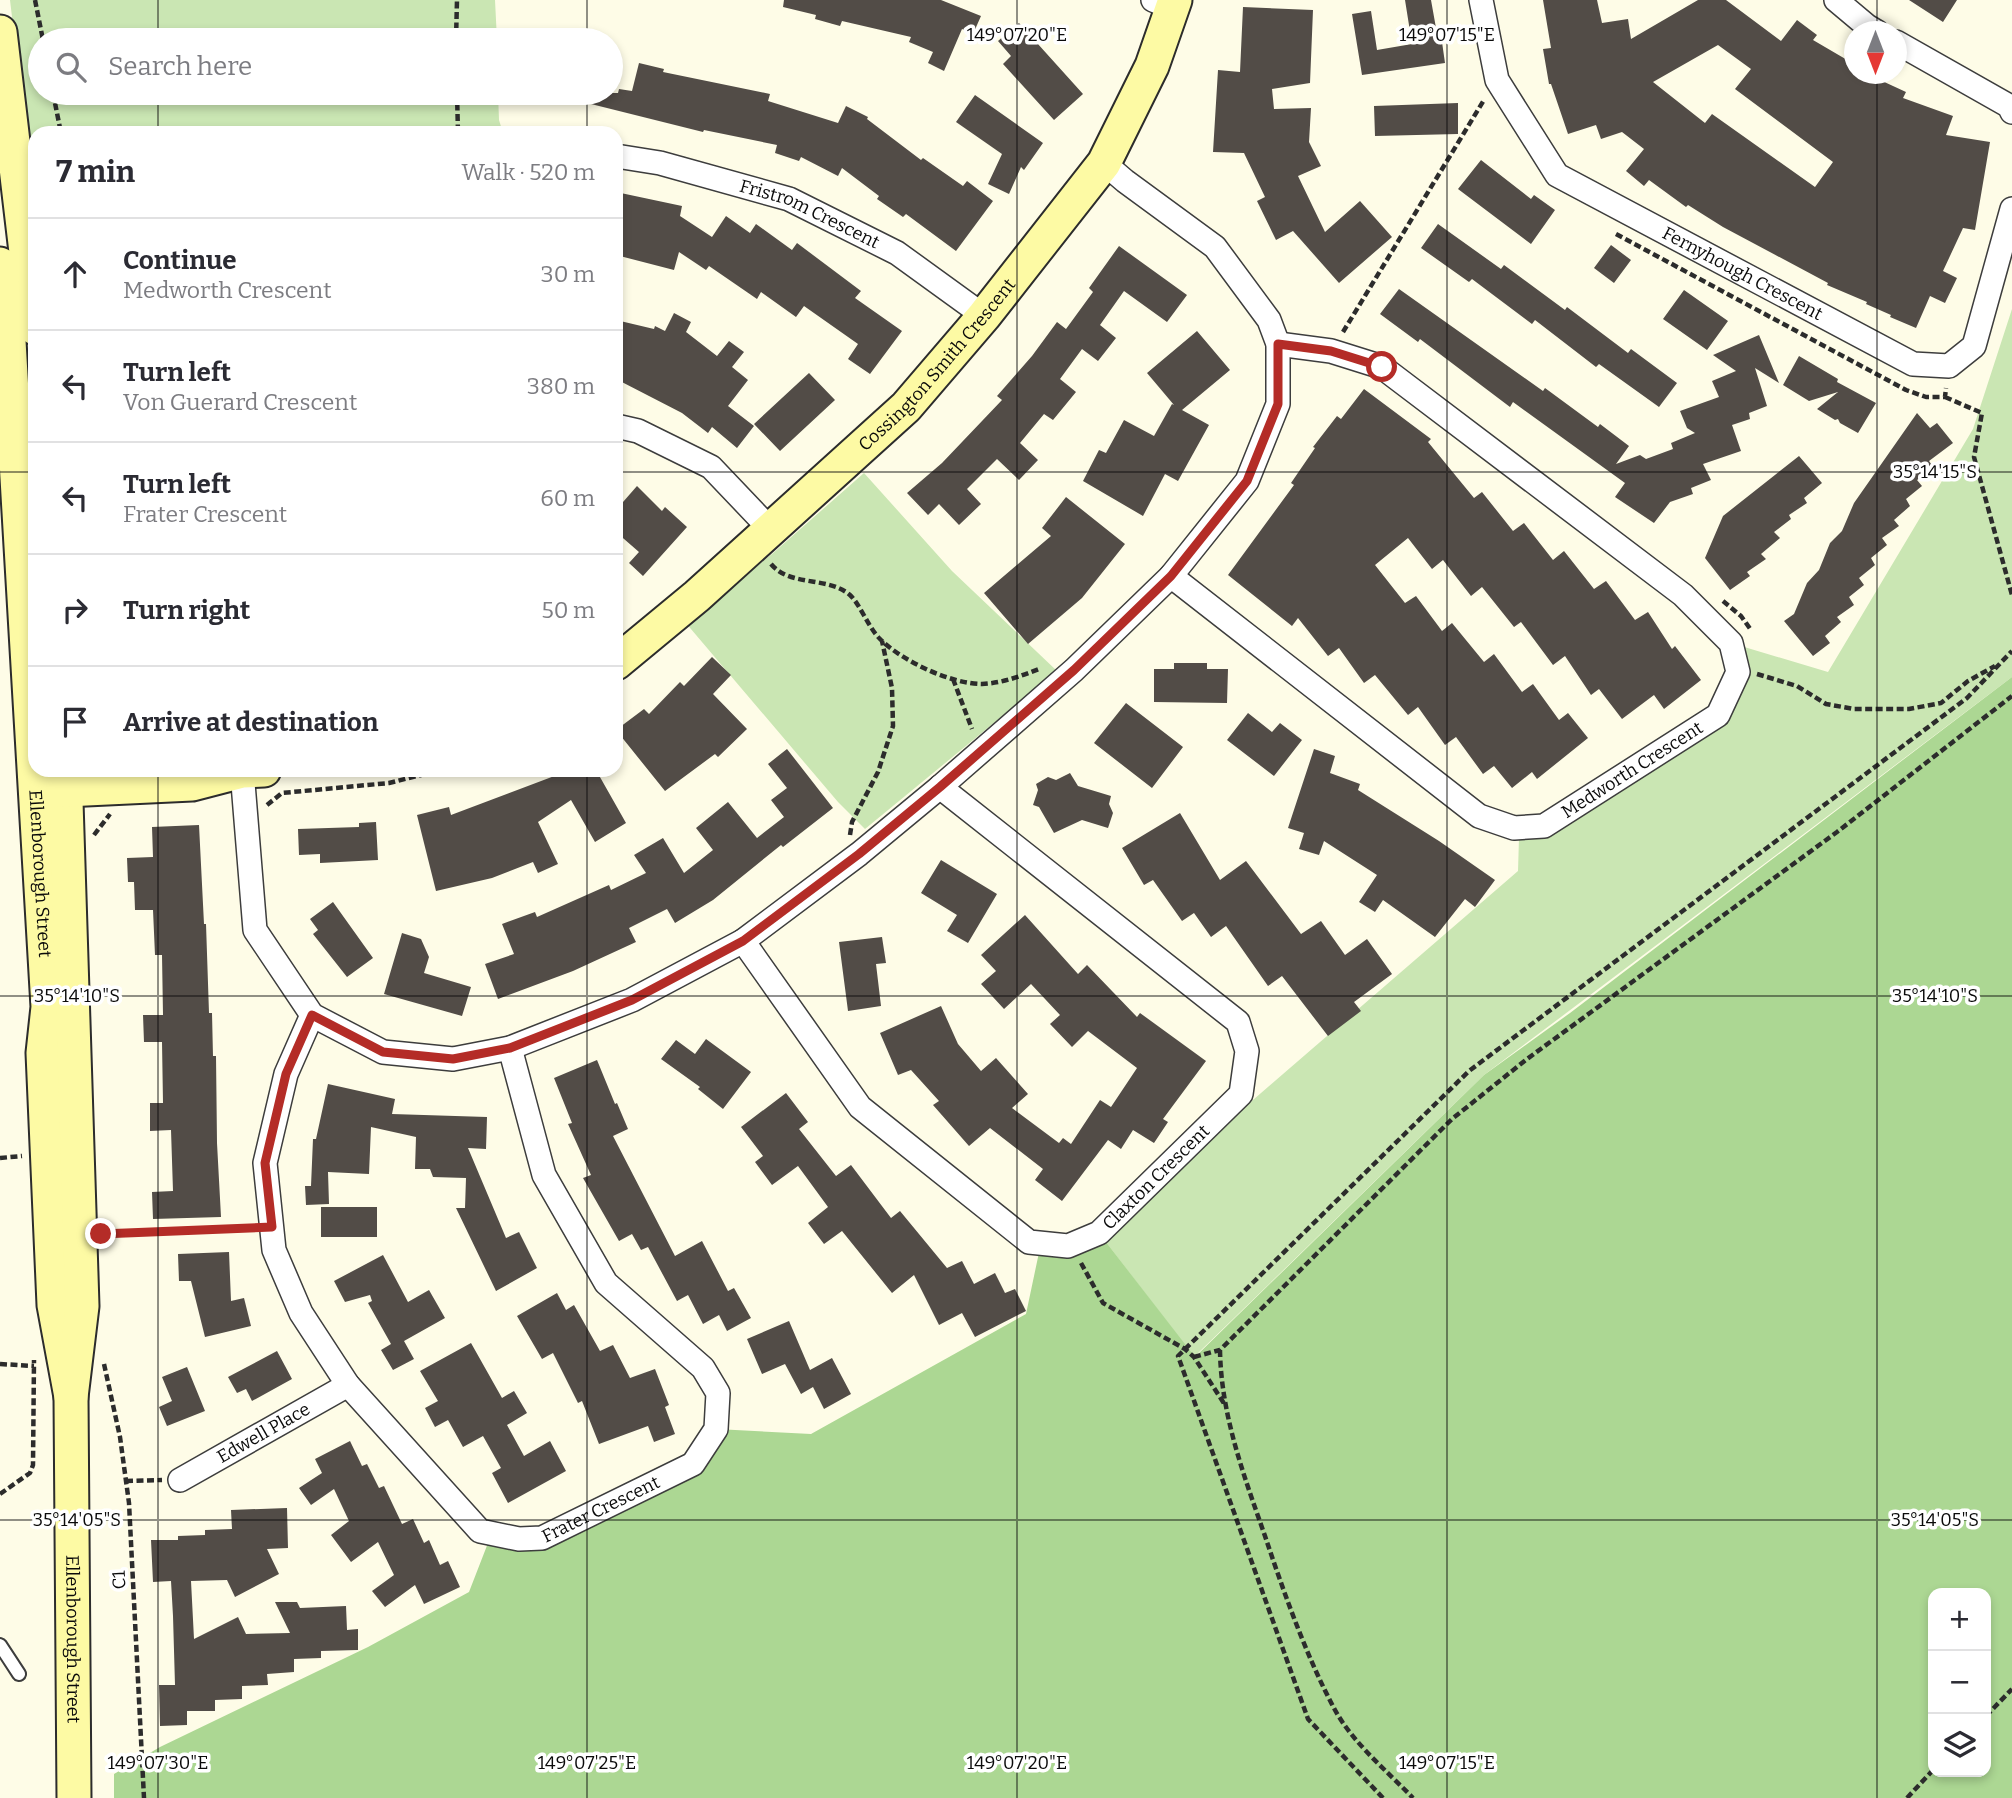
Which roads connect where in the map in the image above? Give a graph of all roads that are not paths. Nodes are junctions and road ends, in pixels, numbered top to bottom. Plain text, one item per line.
1 (1480, 0) edge
2 (1836, 0) edge
3 (1167, 3) edge
4 (1863, 21) edge
5 (0, 32) edge
6 (1907, 49) edge
7 (2012, 112) edge
8 (4, 138) edge
9 (623, 157) edge
10 (1104, 163) junction
11 (2012, 209) edge
12 (0, 264) edge
13 (28, 285) edge
14 (984, 316) junction
15 (1278, 344) junction
16 (623, 428) edge
17 (769, 545) junction
18 (28, 558) edge
19 (1171, 576) junction
20 (623, 657) edge
21 (47, 777) edge
22 (65, 777) edge
23 (220, 777) edge
24 (247, 777) edge
25 (940, 787) junction
26 (743, 941) junction
27 (312, 1015) junction
28 (510, 1048) junction
29 (348, 1385) junction
30 (180, 1480) road end
31 (0, 1645) edge
32 (19, 1674) dead end
33 (74, 1798) edge

1 - 11 street, Fernyhough Crescent
2 - 4 street
3 - 10 main road, Cossington Smith Crescent
5 - 8 main road
6 - 7 street
8 - 13 main road
9 - 14 street, Fristrom Crescent
10 - 14 main road, Cossington Smith Crescent
10 - 15 street
12 - 18 main road, Ellenborough Street
14 - 17 main road, Cossington Smith Crescent
15 - 19 street
15 - 19 street, Medworth Crescent
16 - 17 street
17 - 20 main road, Cossington Smith Crescent
19 - 25 street
21 - 33 main road, Ellenborough Street
22 - 23 main road
24 - 27 street
25 - 26 street
25 - 26 street, Claxton Crescent
26 - 28 street
27 - 28 street
27 - 29 street, Frater Crescent
28 - 29 street, Frater Crescent
29 - 30 street, Edwell Place
31 - 32 lane

